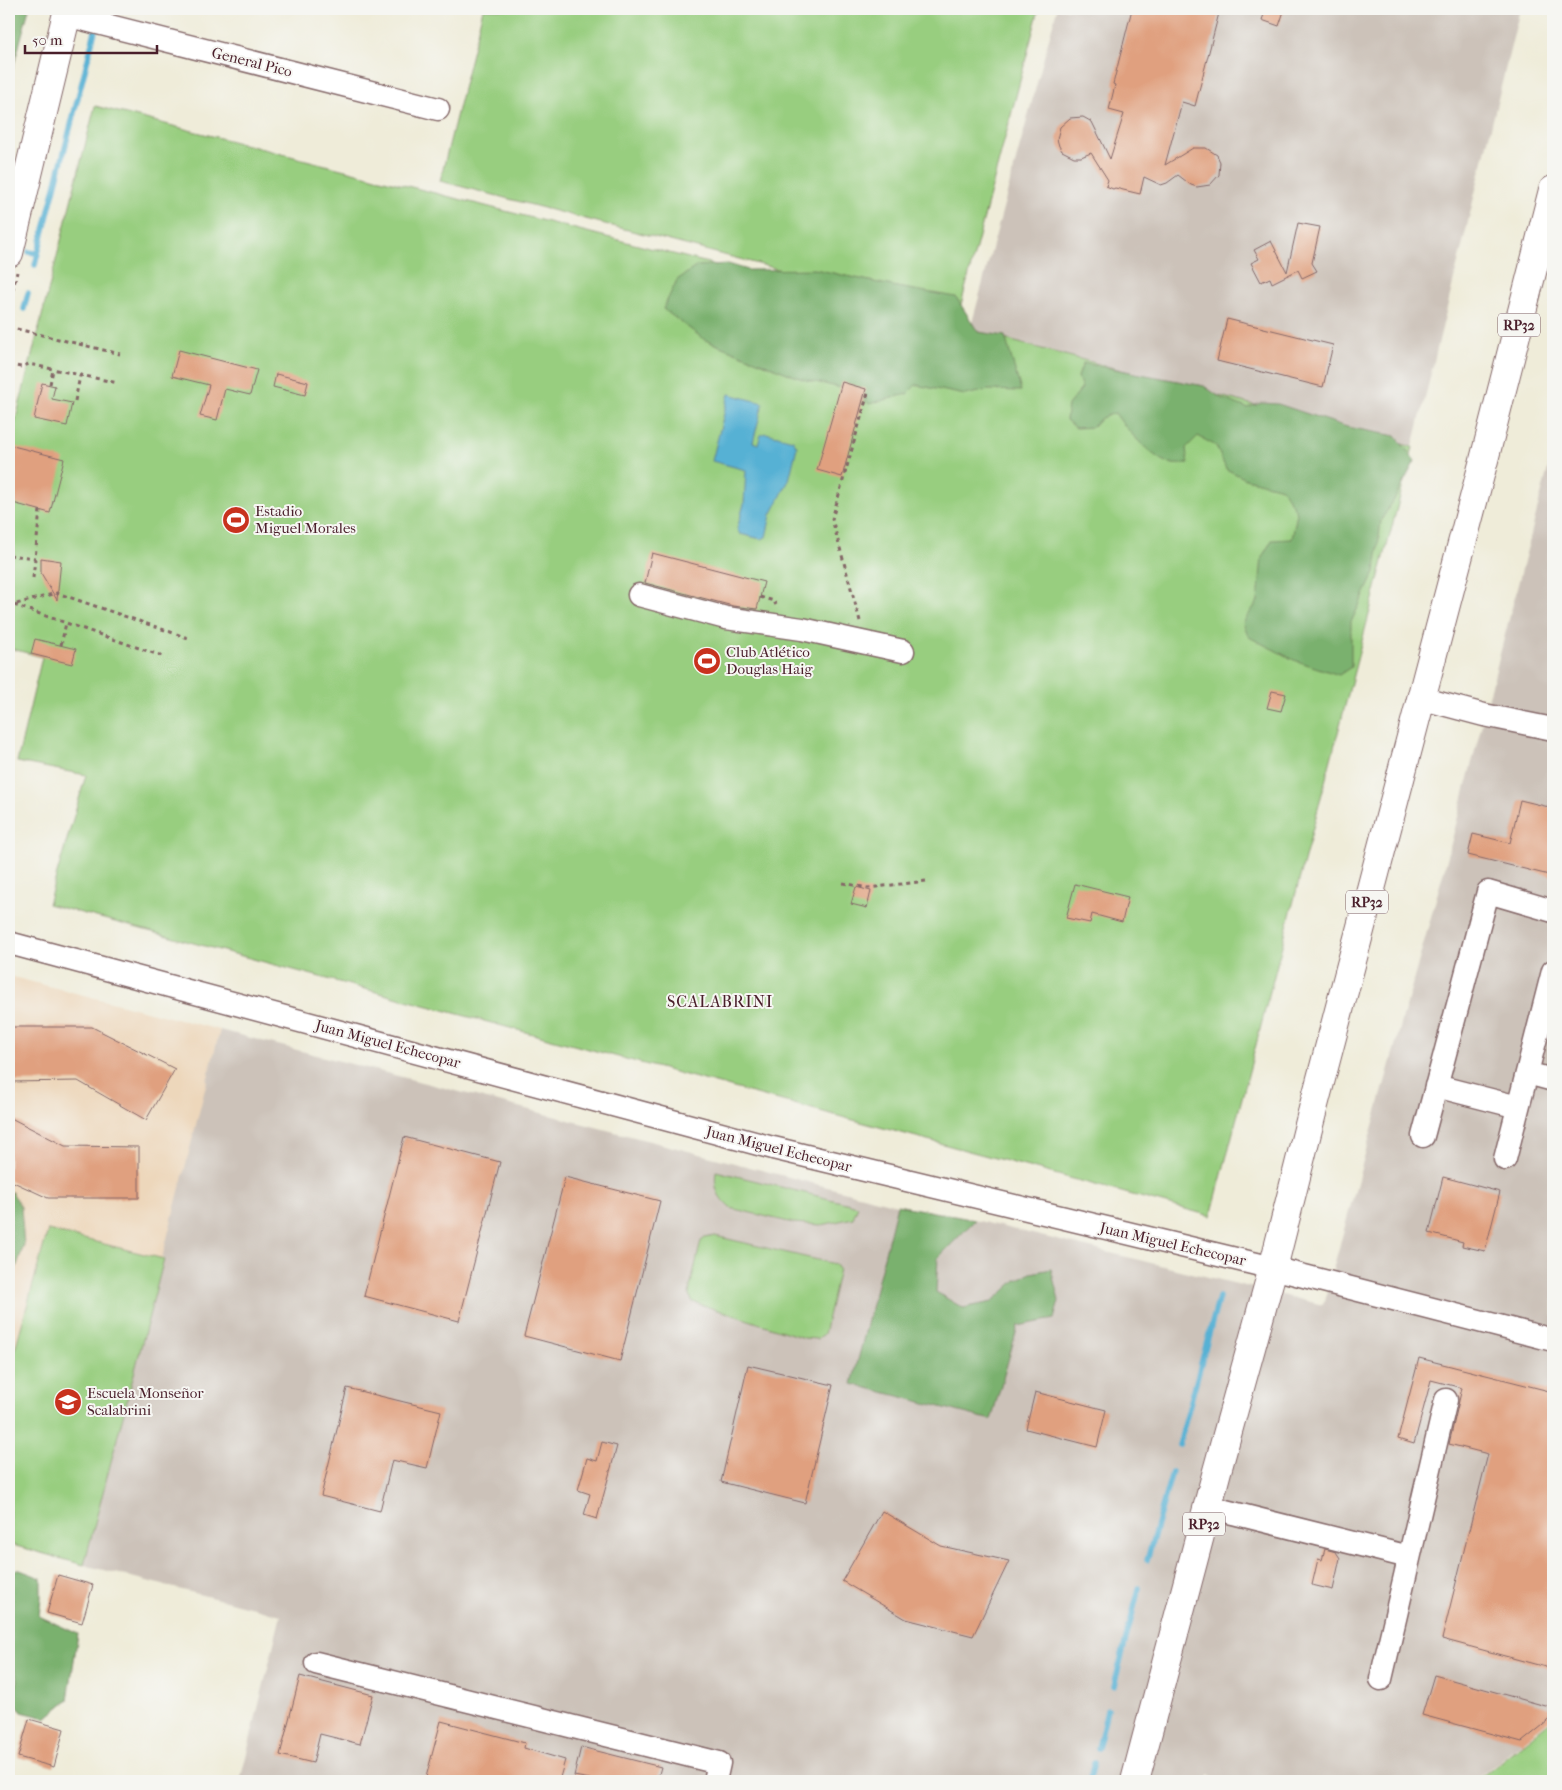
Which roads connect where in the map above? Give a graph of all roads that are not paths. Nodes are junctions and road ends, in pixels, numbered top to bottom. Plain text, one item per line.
1 (67, 12) edge
2 (438, 109) dead end
3 (1553, 190) edge
4 (11, 236) edge
5 (639, 594) dead end
6 (903, 650) dead end
7 (1420, 698) junction
8 (1553, 728) edge
9 (1553, 911) edge
10 (9, 943) edge
11 (1553, 971) edge
12 (1527, 1073) junction
13 (1553, 1080) edge
14 (1436, 1086) junction
15 (1518, 1107) junction
16 (1423, 1136) dead end
17 (1505, 1159) dead end
18 (1273, 1268) junction
19 (1553, 1340) edge
20 (1446, 1400) dead end
21 (1209, 1507) junction
22 (1409, 1558) junction
23 (316, 1663) dead end
24 (1380, 1679) dead end
25 (715, 1781) edge
26 (1135, 1781) edge

1 - 2 street, General Pico
1 - 4 main road
3 - 7 main road, RP32
5 - 6 street
7 - 8 street
7 - 18 main road, RP32
9 - 14 street
10 - 18 street, Juan Miguel Echecopar
11 - 12 street
12 - 13 street
12 - 15 street
14 - 15 street
14 - 16 street
15 - 17 street
18 - 19 street, Juan Miguel Echecopar
18 - 21 main road, RP32
20 - 22 street
21 - 22 street
21 - 26 main road, RP32
22 - 24 street
23 - 25 street

